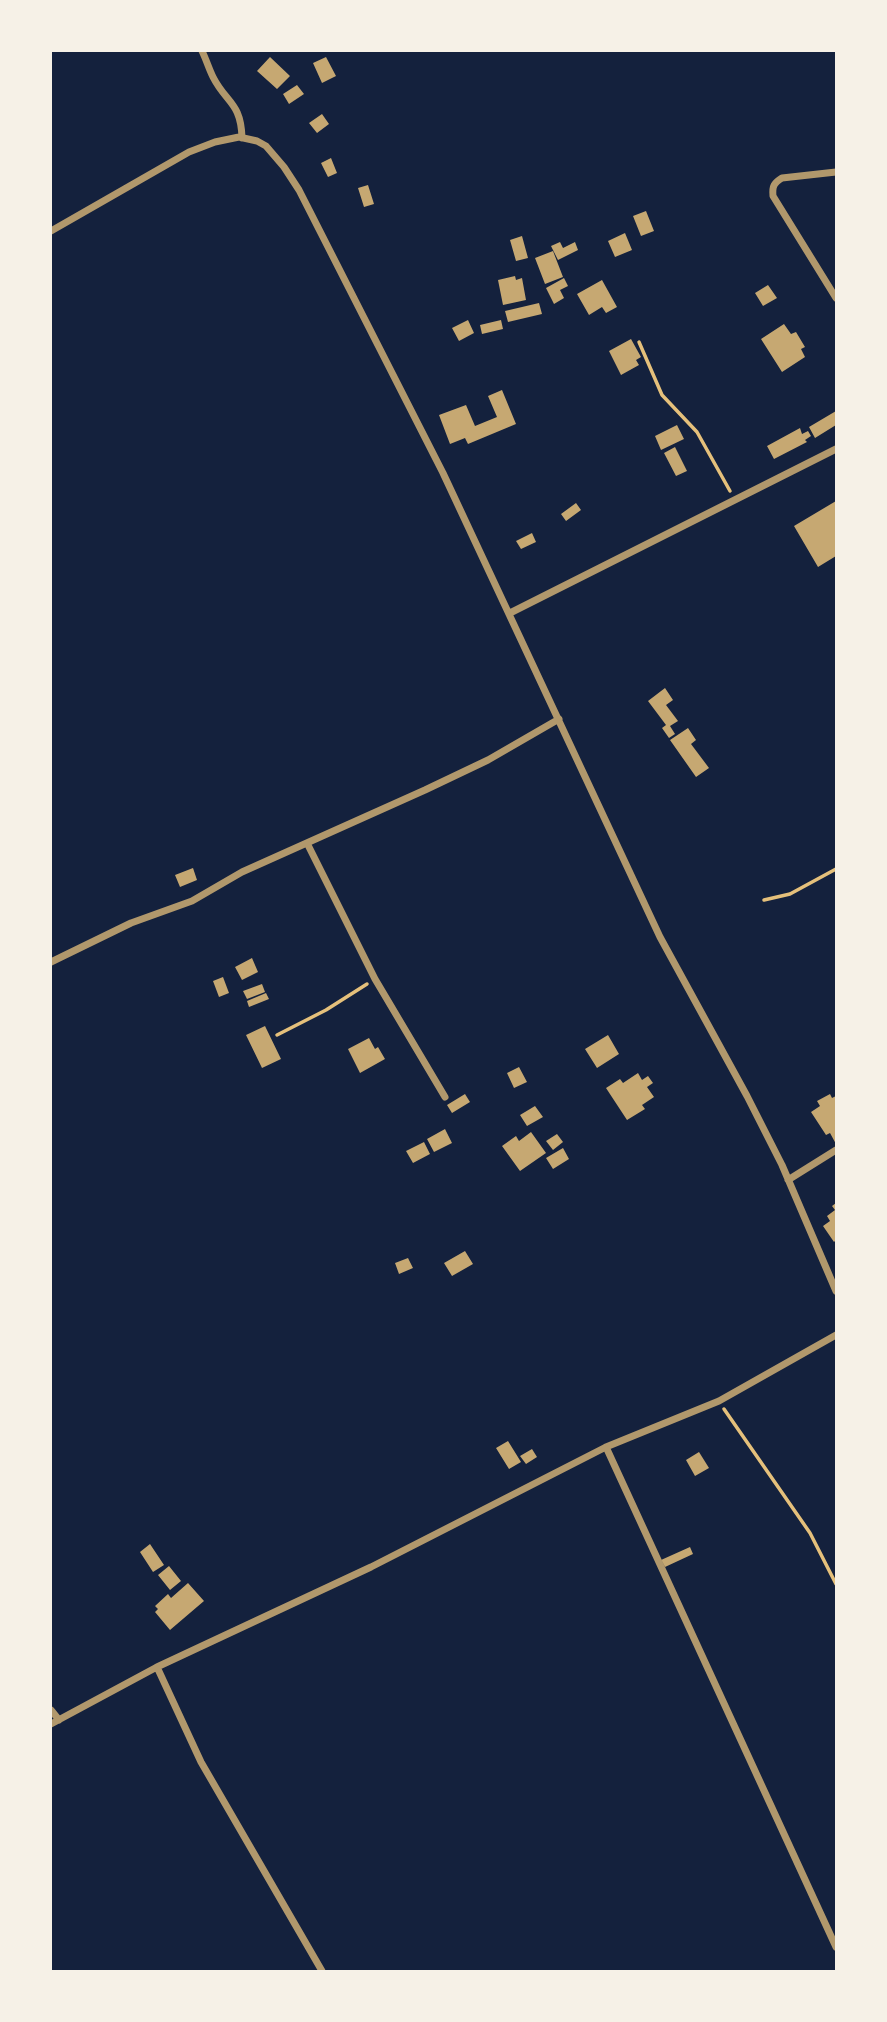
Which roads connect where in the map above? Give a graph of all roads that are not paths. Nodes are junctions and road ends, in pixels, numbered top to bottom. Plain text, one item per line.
1 (202, 51) edge
2 (242, 138) junction
3 (836, 172) edge
4 (51, 231) edge
5 (836, 298) edge
6 (836, 449) edge
7 (510, 613) junction
8 (559, 719) junction
9 (307, 843) junction
10 (51, 962) edge
11 (445, 1097) dead end
12 (836, 1150) edge
13 (788, 1180) junction
14 (836, 1291) edge
15 (836, 1335) edge
16 (606, 1447) junction
17 (157, 1667) junction
18 (51, 1710) edge
19 (59, 1720) junction
20 (51, 1724) edge
21 (836, 1947) edge
22 (322, 1971) edge

1 - 2 street
2 - 4 street
2 - 7 street
3 - 5 street
6 - 7 street
7 - 8 street
8 - 9 street
8 - 13 street
9 - 10 street
9 - 11 street
12 - 13 street
13 - 14 street
15 - 16 street
16 - 17 street
16 - 21 street
17 - 19 street
17 - 22 street
18 - 19 street
19 - 20 street

